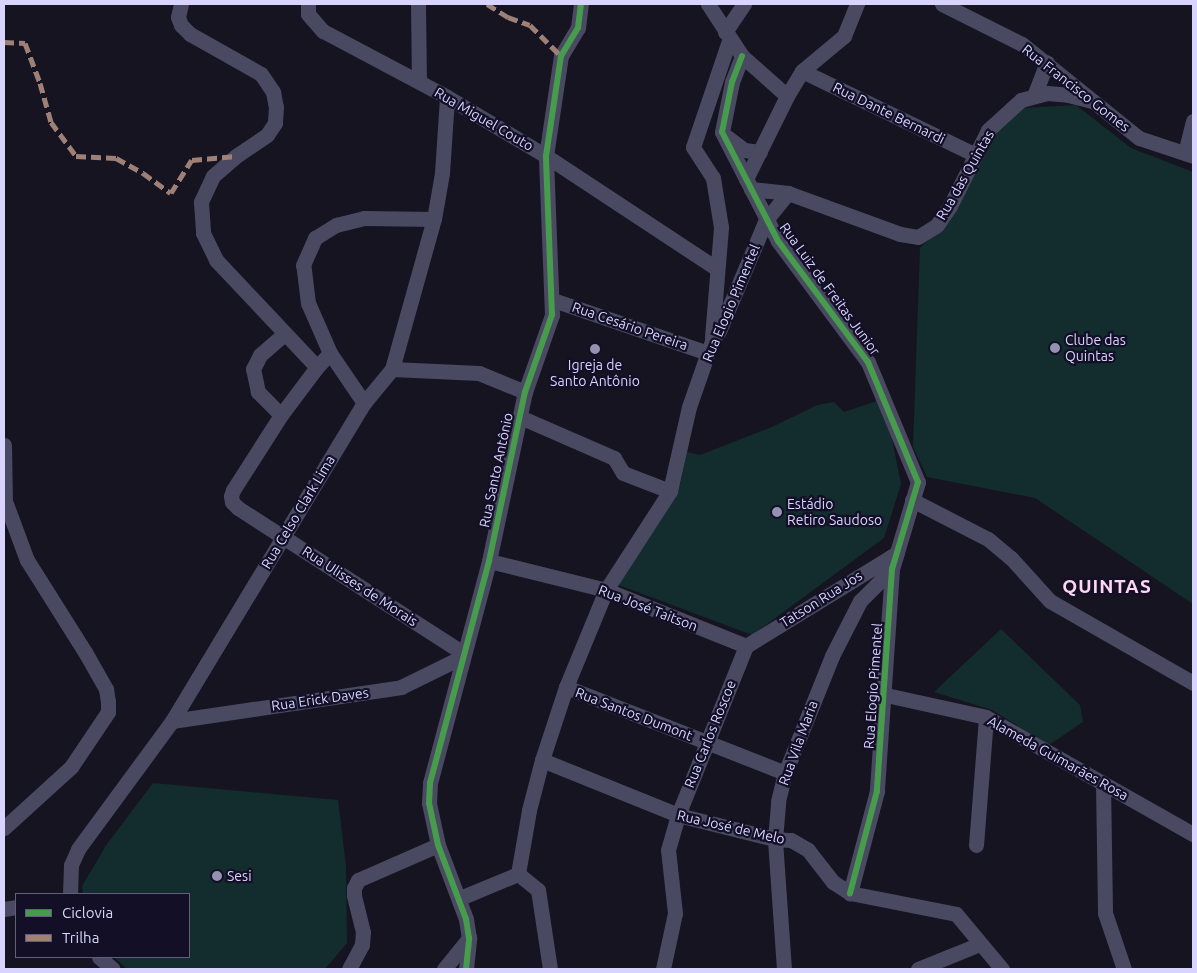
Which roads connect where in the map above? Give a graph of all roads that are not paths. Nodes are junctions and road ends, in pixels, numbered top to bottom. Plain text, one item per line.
1 (181, 4) edge
2 (308, 4) edge
3 (418, 4) edge
4 (581, 4) edge
5 (708, 4) edge
6 (744, 4) edge
7 (857, 4) edge
8 (942, 4) edge
9 (727, 35) junction
10 (742, 56) junction
11 (1047, 62) junction
12 (802, 71) junction
13 (419, 82) junction
14 (787, 96) junction
15 (1034, 96) junction
16 (447, 97) junction
17 (1092, 101) junction
18 (1193, 121) edge
19 (722, 132) junction
20 (760, 152) junction
21 (1189, 154) edge
22 (976, 155) junction
23 (546, 156) junction
24 (749, 184) junction
25 (788, 193) junction
26 (434, 219) junction
27 (766, 220) junction
28 (716, 268) junction
29 (553, 300) junction
30 (284, 334) junction
31 (710, 347) junction
32 (330, 353) junction
33 (317, 367) junction
34 (392, 369) junction
35 (525, 392) junction
36 (364, 403) junction
37 (281, 415) junction
38 (520, 418) junction
39 (4, 445) edge
40 (918, 482) joint
41 (670, 492) junction
42 (912, 500) junction
43 (284, 536) junction
44 (897, 553) junction
45 (489, 561) junction
46 (892, 569) junction
47 (606, 590) junction
48 (746, 646) junction
49 (462, 655) junction
50 (1193, 683) edge
51 (566, 687) junction
52 (886, 695) junction
53 (986, 717) junction
54 (172, 721) junction
55 (706, 742) junction
56 (542, 760) junction
57 (786, 773) junction
58 (1103, 783) junction
59 (678, 815) junction
60 (4, 828) edge
61 (1193, 834) edge
62 (775, 839) junction
63 (976, 844) dead end
64 (438, 845) junction
65 (518, 874) junction
66 (70, 893) edge
67 (850, 893) junction
68 (460, 898) junction
69 (469, 938) junction
70 (980, 944) junction
71 (100, 958) edge
72 (113, 969) edge
73 (349, 969) edge
74 (444, 969) edge
75 (466, 969) edge
76 (550, 969) edge
77 (664, 969) edge
78 (784, 969) edge
79 (918, 969) edge
80 (1002, 969) edge
81 (1124, 969) edge

1 - 30 street
2 - 13 street, Rua Miguel Couto
3 - 13 street
4 - 23 street, Rua Santo Antônio
5 - 9 street
6 - 9 street
7 - 12 street
8 - 11 street, Rua Francisco Gomes
9 - 10 street
9 - 28 street
10 - 14 street
10 - 19 street
11 - 15 street
11 - 17 street, Rua Francisco Gomes
12 - 14 street
12 - 22 street, Rua Dante Bernardi
13 - 16 street, Rua Miguel Couto
14 - 20 street
15 - 17 street, Rua das Quintas
15 - 22 street, Rua das Quintas
16 - 23 street, Rua Miguel Couto
16 - 26 street, Rua Celso Clark Lima
17 - 21 street, Rua Francisco Gomes
18 - 21 street
19 - 20 street
19 - 24 street, Rua Luiz de Freitas Junior
20 - 24 street
22 - 25 street, Rua das Quintas
23 - 28 street, Rua Miguel Couto
23 - 29 street, Rua Santo Antônio
24 - 25 street
24 - 27 street, Rua Luiz de Freitas Junior
25 - 27 street, Rua Elogio Pimentel
26 - 32 street
26 - 34 street, Rua Celso Clark Lima
27 - 31 street, Rua Elogio Pimentel
27 - 40 street, Rua Luiz de Freitas Junior
28 - 31 street
29 - 31 street, Rua Cesário Pereira
29 - 35 street, Rua Santo Antônio
30 - 33 street
30 - 37 street
31 - 41 street, Rua Elogio Pimentel
32 - 33 street
32 - 36 street
33 - 37 street
34 - 35 street
34 - 36 street, Rua Celso Clark Lima
35 - 38 street, Rua Santo Antônio
36 - 43 street, Rua Celso Clark Lima
37 - 43 street, Rua Ulisses de Morais
38 - 41 street
38 - 45 street, Rua Santo Antônio
39 - 60 street
40 - 42 street, Rua Elogio Pimentel
41 - 47 street, Rua Elogio Pimentel
42 - 44 street, Rua Elogio Pimentel
42 - 50 street
43 - 49 street, Rua Ulisses de Morais
43 - 54 street, Rua Celso Clark Lima
44 - 46 street, Rua Elogio Pimentel
44 - 48 street, Tatson Rua Jos
45 - 47 street, Rua José Taitson
45 - 49 street, Rua Santo Antônio
46 - 52 street, Rua Elogio Pimentel
46 - 57 street, Rua Vila Maria
47 - 48 street, Rua José Taitson
47 - 51 street, Rua Elogio Pimentel
48 - 55 street, Rua Carlos Roscoe
49 - 54 street, Rua Erick Daves
49 - 64 street, Rua Santo Antônio
51 - 55 street, Rua Santos Dumont
51 - 56 street, Rua Elogio Pimentel
52 - 53 street, Alameda Guimarães Rosa
52 - 67 street, Rua Elogio Pimentel
53 - 58 street, Alameda Guimarães Rosa
53 - 63 street
54 - 66 street, Rua Celso Clark Lima
55 - 57 street, Rua Santos Dumont
55 - 59 street, Rua Carlos Roscoe
56 - 59 street, Rua José de Melo
56 - 65 street, Rua Elogio Pimentel
57 - 62 street, Rua Vila Maria
58 - 61 street, Alameda Guimarães Rosa
58 - 81 street
59 - 62 street, Rua José de Melo
59 - 77 street, Rua Carlos Roscoe
62 - 67 street, Rua José de Melo
62 - 78 street, Rua Vila Maria
64 - 68 street, Rua Santo Antônio
64 - 73 street
65 - 68 street
65 - 76 street
67 - 70 street, Rua José de Melo
68 - 69 street, Rua Santo Antônio
69 - 74 street
69 - 75 street, Rua Santo Antônio
70 - 79 street
70 - 80 street, Rua José de Melo
71 - 72 street

